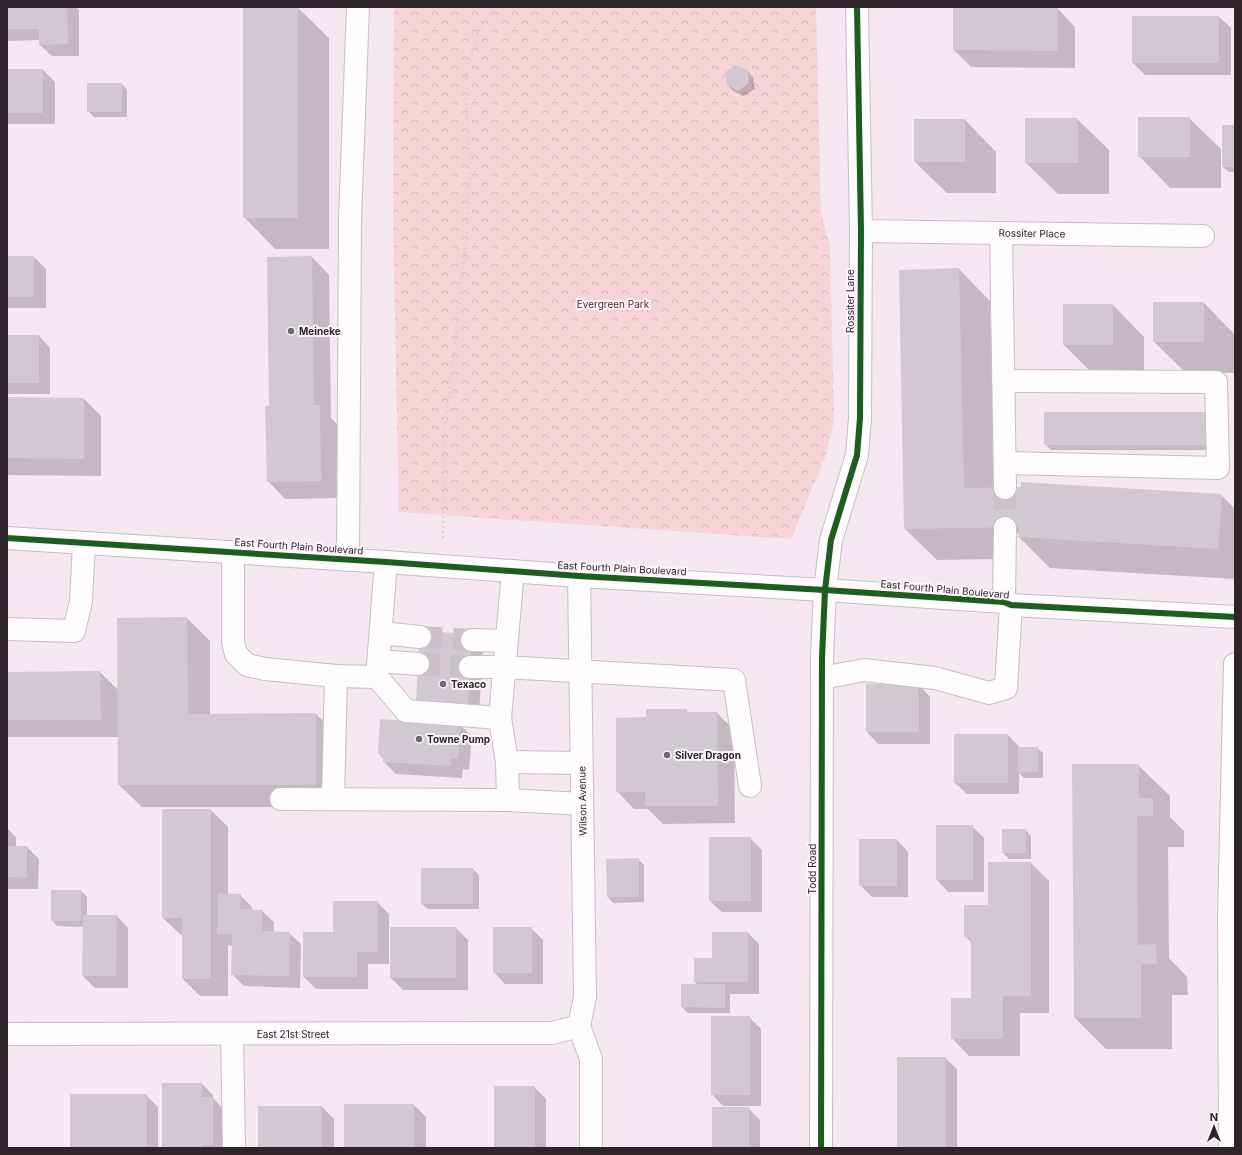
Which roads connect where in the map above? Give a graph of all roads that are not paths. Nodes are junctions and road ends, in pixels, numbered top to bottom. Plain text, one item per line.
1 (358, 7) edge
2 (857, 7) edge
3 (861, 230) junction
4 (1001, 233) junction
5 (1203, 236) dead end
6 (1003, 381) junction
7 (1005, 463) junction
8 (1005, 488) tunnel mouth
9 (1005, 528) tunnel mouth
10 (7, 538) edge
11 (84, 543) junction
12 (233, 552) junction
13 (348, 560) junction
14 (386, 562) junction
15 (513, 571) junction
16 (579, 576) junction
17 (825, 590) junction
18 (1007, 603) junction
19 (1235, 617) edge
20 (7, 629) edge
21 (381, 633) junction
22 (420, 637) tunnel mouth
23 (472, 640) tunnel mouth
24 (507, 641) junction
25 (418, 664) tunnel mouth
26 (1235, 664) edge
27 (470, 667) tunnel mouth
28 (505, 667) junction
29 (378, 669) junction
30 (581, 672) junction
31 (336, 676) junction
32 (822, 678) junction
33 (500, 718) junction
34 (506, 762) junction
35 (581, 763) junction
36 (750, 786) dead end
37 (281, 799) dead end
38 (333, 799) junction
39 (508, 800) junction
40 (582, 804) junction
41 (579, 1026) junction
42 (7, 1034) edge
43 (232, 1034) junction
44 (234, 1148) edge
45 (591, 1148) edge
46 (821, 1148) edge
47 (1230, 1148) edge

1 - 13 street
2 - 3 street, Rossiter Lane
3 - 4 street, Rossiter Place
3 - 17 street, Rossiter Lane
4 - 5 street, Rossiter Place
4 - 6 street
6 - 7 street
6 - 7 street
7 - 8 street
9 - 18 street
10 - 11 street, East Fourth Plain Boulevard
11 - 12 street, East Fourth Plain Boulevard
11 - 20 street
12 - 13 street, East Fourth Plain Boulevard
12 - 31 street
13 - 14 street, East Fourth Plain Boulevard
14 - 15 street, East Fourth Plain Boulevard
14 - 21 street
15 - 16 street, East Fourth Plain Boulevard
15 - 24 street
16 - 17 street, East Fourth Plain Boulevard
16 - 30 street, Wilson Avenue
17 - 18 street, East Fourth Plain Boulevard
17 - 32 street, Todd Road
18 - 19 street, East Fourth Plain Boulevard
18 - 32 street
21 - 22 street
21 - 29 street
23 - 24 street
24 - 28 street
25 - 29 street
26 - 47 street
27 - 28 street
28 - 30 street
28 - 33 street
29 - 31 street
29 - 33 street
30 - 35 street, Wilson Avenue
30 - 36 street
31 - 38 street
32 - 46 street, Todd Road
33 - 34 street
34 - 35 street
34 - 39 street
35 - 40 street, Wilson Avenue
37 - 38 street
38 - 39 street
39 - 40 street
40 - 41 street, Wilson Avenue
41 - 43 street, East 21st Street
41 - 45 street
42 - 43 street, East 21st Street
43 - 44 street

